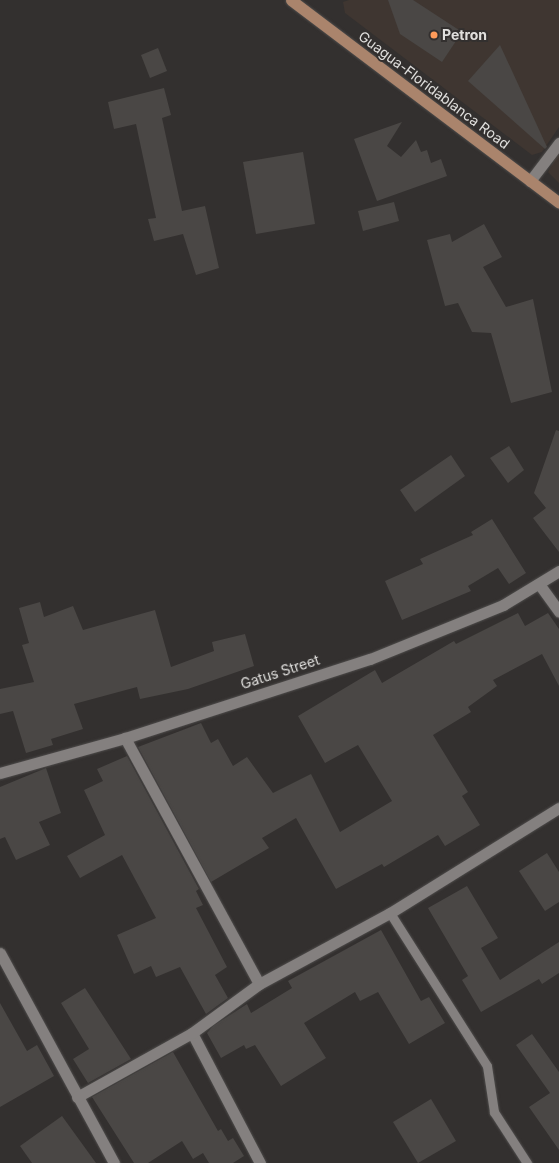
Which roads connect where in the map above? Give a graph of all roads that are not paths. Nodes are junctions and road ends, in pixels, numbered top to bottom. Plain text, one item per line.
1 (291, 0) edge
2 (559, 143) edge
3 (530, 181) junction
4 (559, 203) edge
5 (559, 571) edge
6 (539, 584) junction
7 (559, 612) edge
8 (125, 738) junction
9 (0, 773) edge
10 (559, 808) edge
11 (390, 913) junction
12 (0, 953) edge
13 (259, 984) junction
14 (192, 1032) junction
15 (77, 1097) junction
16 (114, 1163) edge
17 (260, 1163) edge
18 (527, 1163) edge

1 - 3 main road, Guagua-Floridablanca Road
2 - 3 street
3 - 4 main road, Guagua-Floridablanca Road
5 - 6 street, Gatus Street
6 - 7 street
6 - 8 street, Gatus Street
8 - 9 street, Gatus Street
8 - 13 street
10 - 11 street
11 - 13 street
11 - 18 lane
12 - 15 street
13 - 14 street
14 - 15 street
14 - 17 street
15 - 16 street

